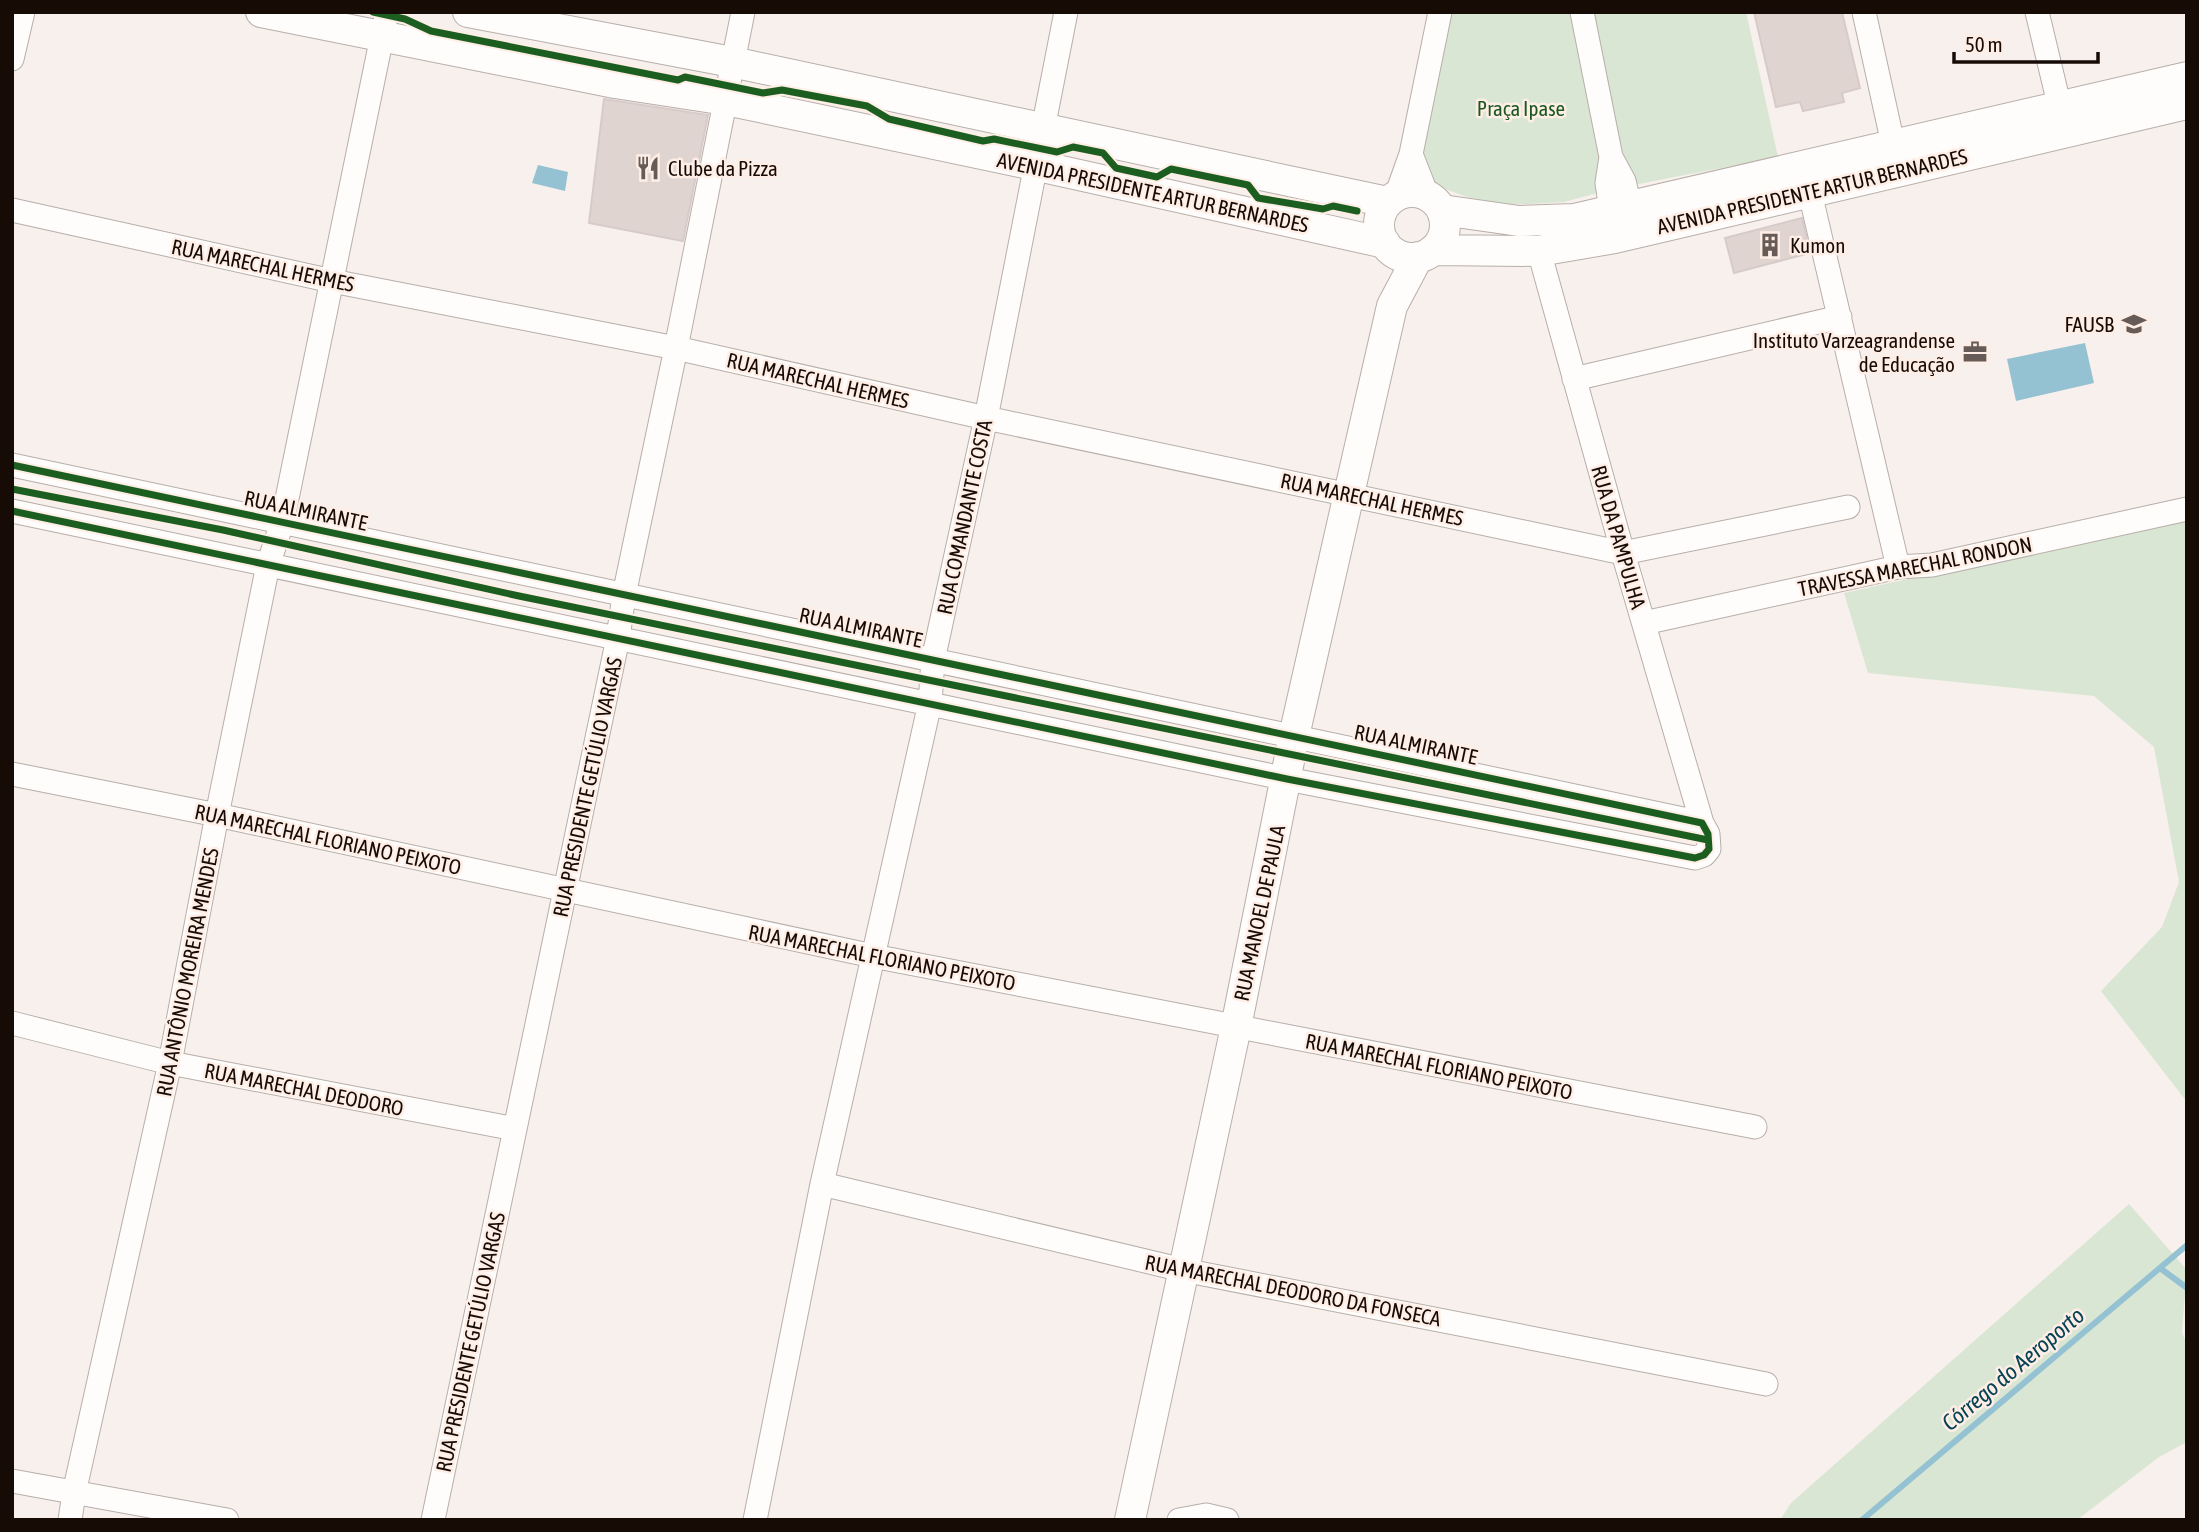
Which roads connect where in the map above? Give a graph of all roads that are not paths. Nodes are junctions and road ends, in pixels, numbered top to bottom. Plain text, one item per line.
1 (23, 12) edge
2 (261, 12) edge
3 (468, 12) edge
4 (743, 12) edge
5 (1066, 12) edge
6 (1440, 12) edge
7 (1582, 12) edge
8 (1864, 12) edge
9 (2037, 12) edge
10 (531, 18) edge
11 (385, 24) edge
12 (12, 59) edge
13 (732, 62) junction
14 (2187, 78) edge
15 (726, 100) junction
16 (2187, 104) edge
17 (2060, 108) junction
18 (1043, 129) junction
19 (1893, 144) junction
20 (1411, 154) junction
21 (1034, 165) junction
22 (1810, 192) junction
23 (1391, 199) junction
24 (1434, 203) junction
25 (1621, 208) junction
26 (12, 210) edge
27 (1407, 250) junction
28 (1539, 251) junction
29 (332, 281) junction
30 (1840, 317) junction
31 (676, 348) junction
32 (1574, 379) junction
33 (986, 418) junction
34 (12, 465) edge
35 (1349, 494) junction
36 (1848, 507) dead end
37 (2187, 509) edge
38 (12, 511) edge
39 (282, 523) junction
40 (1623, 553) junction
41 (268, 565) junction
42 (1898, 567) junction
43 (624, 594) junction
44 (1644, 623) junction
45 (618, 638) junction
46 (933, 660) junction
47 (930, 703) junction
48 (1294, 736) junction
49 (12, 774) edge
50 (1287, 779) junction
51 (217, 815) junction
52 (1703, 823) junction
53 (565, 891) junction
54 (873, 956) junction
55 (12, 1023) edge
56 (1236, 1027) junction
57 (170, 1063) junction
58 (1755, 1126) dead end
59 (515, 1129) junction
60 (822, 1184) junction
61 (1183, 1270) junction
62 (1766, 1384) dead end
63 (12, 1481) edge
64 (74, 1493) junction
65 (70, 1520) edge
66 (227, 1520) edge
67 (433, 1520) edge
68 (755, 1520) edge
69 (1130, 1520) edge
70 (1179, 1520) edge
71 (1227, 1520) edge

1 - 12 street
2 - 11 main road, AVENIDA PRESIDENTE ARTUR BERNARDES
3 - 10 main road, AVENIDA PRESIDENTE ARTUR BERNARDES
4 - 13 street, RUA PRESIDENTE GETÚLIO VARGAS
5 - 18 street, RUA COMANDANTE COSTA
6 - 20 street
7 - 25 street
8 - 19 street
9 - 17 street
10 - 13 main road, AVENIDA PRESIDENTE ARTUR BERNARDES
11 - 15 main road, AVENIDA PRESIDENTE ARTUR BERNARDES
11 - 29 street, RUA ANTÔNIO MOREIRA MENDES
13 - 15 street, RUA PRESIDENTE GETÚLIO VARGAS
13 - 18 main road, AVENIDA PRESIDENTE ARTUR BERNARDES
14 - 17 main road, AVENIDA PRESIDENTE ARTUR BERNARDES
15 - 21 main road, AVENIDA PRESIDENTE ARTUR BERNARDES
15 - 31 street, RUA PRESIDENTE GETÚLIO VARGAS
16 - 22 main road, AVENIDA PRESIDENTE ARTUR BERNARDES
17 - 19 main road, AVENIDA PRESIDENTE ARTUR BERNARDES
18 - 21 street, RUA COMANDANTE COSTA
18 - 23 main road, AVENIDA PRESIDENTE ARTUR BERNARDES
19 - 25 main road, AVENIDA PRESIDENTE ARTUR BERNARDES
20 - 23 street
20 - 24 street
21 - 27 main road, AVENIDA PRESIDENTE ARTUR BERNARDES
21 - 33 street, RUA COMANDANTE COSTA
22 - 28 main road, AVENIDA PRESIDENTE ARTUR BERNARDES
22 - 30 street
23 - 24 main road
23 - 27 main road
24 - 25 main road, AVENIDA PRESIDENTE ARTUR BERNARDES
24 - 27 main road
26 - 29 street, RUA MARECHAL HERMES
27 - 28 main road, AVENIDA PRESIDENTE ARTUR BERNARDES
27 - 35 main road, RUA MANOEL DE PAULA
28 - 32 street, RUA DA PAMPULHA
29 - 31 street, RUA MARECHAL HERMES
29 - 39 street, RUA ANTÔNIO MOREIRA MENDES
30 - 32 street
30 - 42 street
31 - 33 street, RUA MARECHAL HERMES
31 - 43 street, RUA PRESIDENTE GETÚLIO VARGAS
32 - 40 street, RUA DA PAMPULHA
33 - 35 street, RUA MARECHAL HERMES
33 - 46 street, RUA COMANDANTE COSTA
34 - 39 street, RUA ALMIRANTE
35 - 40 street, RUA MARECHAL HERMES
35 - 48 main road, RUA MANOEL DE PAULA
36 - 40 street
37 - 42 street, TRAVESSA MARECHAL RONDON
38 - 41 street
39 - 41 street, RUA ANTÔNIO MOREIRA MENDES
39 - 43 street, RUA ALMIRANTE
40 - 44 street, RUA DA PAMPULHA
41 - 45 street
41 - 51 street, RUA ANTÔNIO MOREIRA MENDES
42 - 44 street, TRAVESSA MARECHAL RONDON
43 - 45 street, RUA PRESIDENTE GETÚLIO VARGAS
43 - 46 street, RUA ALMIRANTE
44 - 52 street, RUA DA PAMPULHA
45 - 47 street
45 - 53 street, RUA PRESIDENTE GETÚLIO VARGAS
46 - 47 street, RUA COMANDANTE COSTA
46 - 48 street, RUA ALMIRANTE
47 - 50 street
47 - 54 street, RUA COMANDANTE COSTA
48 - 50 main road, RUA MANOEL DE PAULA
48 - 52 street, RUA ALMIRANTE
49 - 51 street, RUA MARECHAL FLORIANO PEIXOTO
50 - 52 street, RUA DA PAMPULHA
50 - 56 main road, RUA MANOEL DE PAULA
51 - 53 street, RUA MARECHAL FLORIANO PEIXOTO
51 - 57 street, RUA ANTÔNIO MOREIRA MENDES
53 - 54 street, RUA MARECHAL FLORIANO PEIXOTO
53 - 59 street, RUA PRESIDENTE GETÚLIO VARGAS
54 - 56 street, RUA MARECHAL FLORIANO PEIXOTO
54 - 60 street, RUA COMANDANTE COSTA
55 - 57 street, RUA MARECHAL DEODORO
56 - 58 street, RUA MARECHAL FLORIANO PEIXOTO
56 - 61 main road, RUA MANOEL DE PAULA
57 - 59 street, RUA MARECHAL DEODORO
57 - 64 street, RUA ANTÔNIO MOREIRA MENDES
59 - 67 street, RUA PRESIDENTE GETÚLIO VARGAS
60 - 61 street, RUA MARECHAL DEODORO DA FONSECA
60 - 68 street, RUA COMANDANTE COSTA
61 - 62 street, RUA MARECHAL DEODORO DA FONSECA
61 - 69 main road, RUA MANOEL DE PAULA
63 - 64 street
64 - 65 street, RUA ANTÔNIO MOREIRA MENDES
64 - 66 street
70 - 71 street

